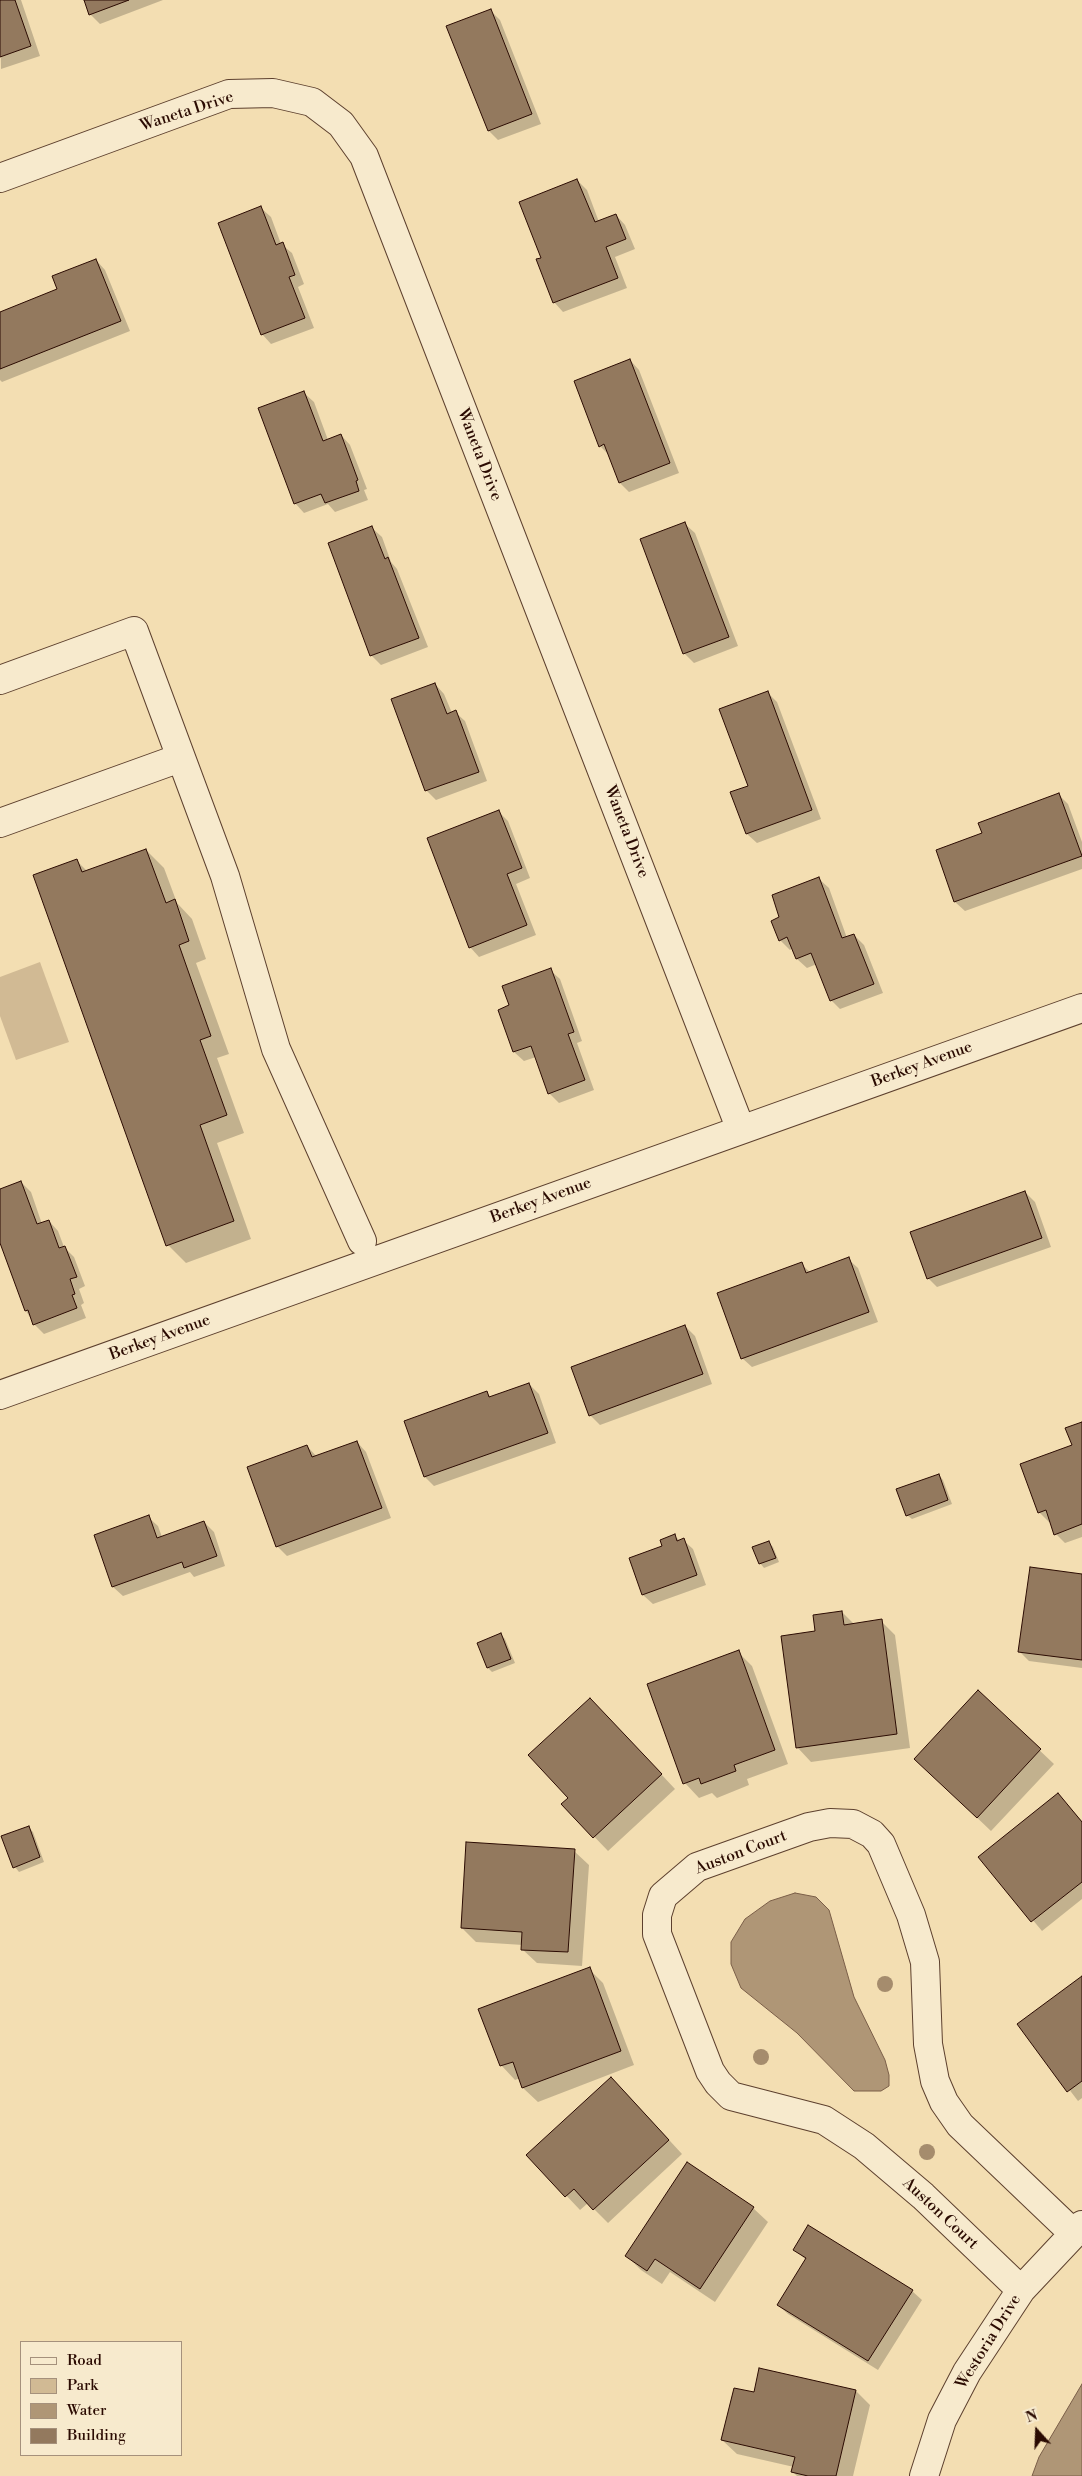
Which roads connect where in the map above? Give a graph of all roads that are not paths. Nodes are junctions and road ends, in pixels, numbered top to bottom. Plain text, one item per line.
1 (0, 178) edge
2 (0, 680) edge
3 (180, 758) junction
4 (0, 823) edge
5 (1082, 1008) edge
6 (741, 1130) junction
7 (362, 1241) dead end
8 (0, 1395) edge
9 (1078, 2229) edge
10 (1021, 2290) junction
11 (924, 2476) edge

1 - 6 street, Waneta Drive
2 - 3 street
3 - 4 street
3 - 7 street
5 - 6 street, Berkey Avenue
6 - 8 street, Berkey Avenue
9 - 10 street, Westoria Drive
9 - 10 street, Auston Court
10 - 11 street, Westoria Drive

